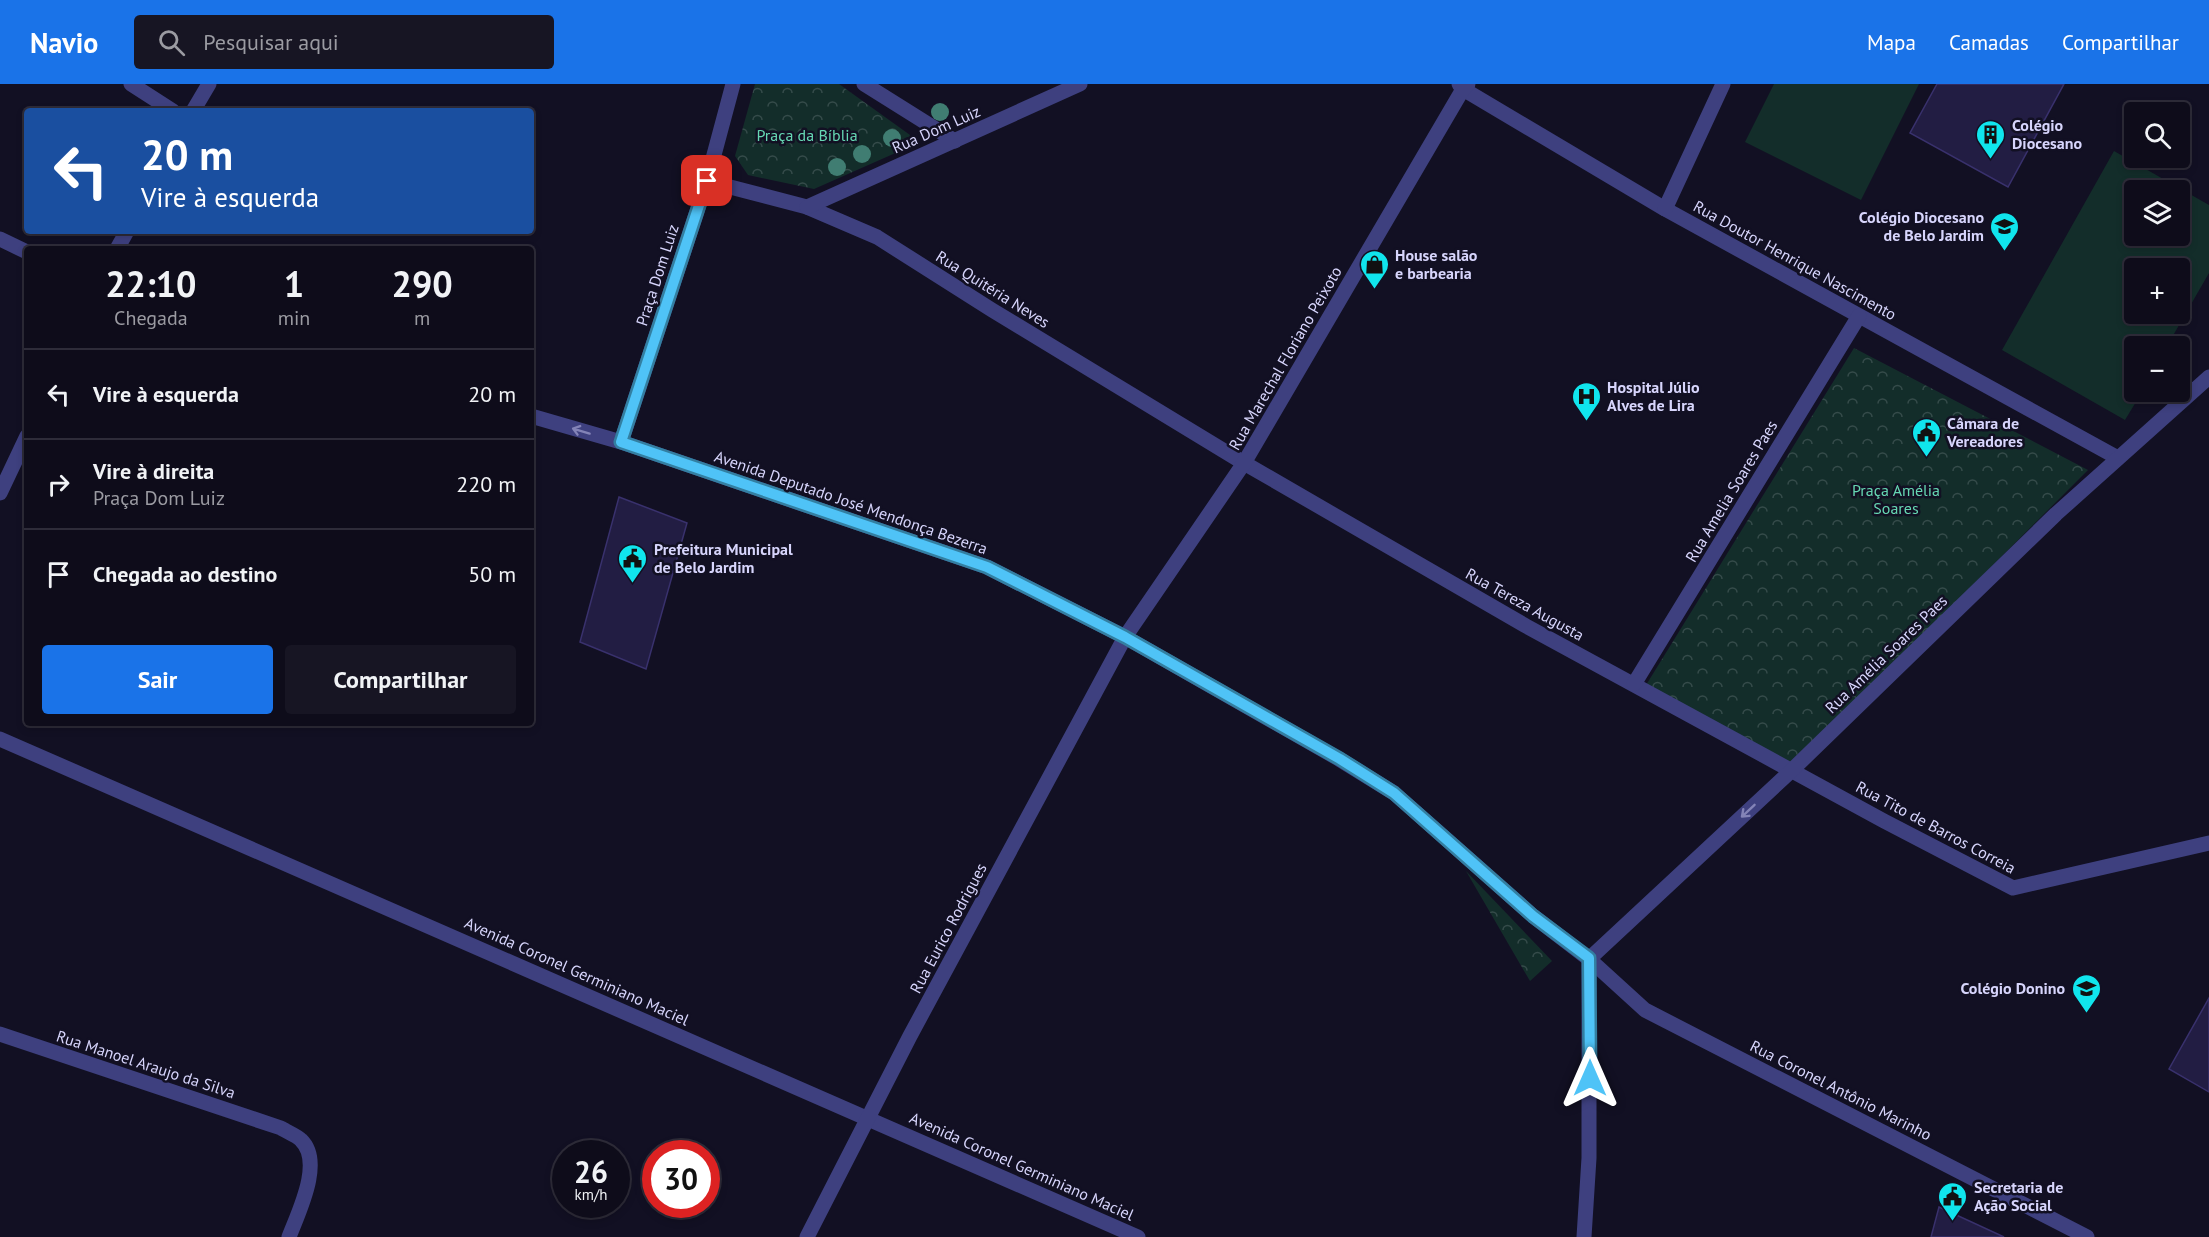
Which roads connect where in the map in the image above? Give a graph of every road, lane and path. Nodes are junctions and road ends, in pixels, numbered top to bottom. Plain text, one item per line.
1 (131, 84) edge
2 (209, 84) edge
3 (733, 84) edge
4 (864, 84) edge
5 (1080, 84) edge
6 (1723, 84) edge
7 (1464, 86) edge
8 (168, 108) edge
9 (195, 108) edge
10 (955, 141) junction
11 (707, 181) junction
12 (807, 207) junction
13 (1665, 209) junction
14 (0, 239) edge
15 (24, 251) edge
16 (1859, 316) junction
17 (2209, 377) edge
18 (534, 417) edge
19 (24, 442) edge
20 (621, 442) junction
21 (2118, 458) junction
22 (1244, 463) junction
23 (0, 493) edge
24 (1125, 637) junction
25 (1634, 684) junction
26 (0, 739) edge
27 (1791, 771) junction
28 (2209, 843) edge
29 (1589, 958) junction
30 (0, 1034) edge
31 (868, 1118) junction
32 (289, 1237) edge
33 (807, 1237) edge
34 (1138, 1237) edge
35 (1584, 1237) edge
36 (2087, 1237) edge

1 - 8 street
2 - 9 street
3 - 11 street, Praça Dom Luiz
4 - 10 street
5 - 10 street, Rua Dom Luiz
6 - 13 street
7 - 13 street, Rua Doutor Henrique Nascimento
7 - 22 street, Rua Marechal Floriano Peixoto
10 - 12 street, Rua Dom Luiz
11 - 12 street, Rua Quitéria Neves
11 - 20 street, Praça Dom Luiz
12 - 22 street, Rua Quitéria Neves
13 - 16 street, Rua Doutor Henrique Nascimento
14 - 15 street
16 - 21 street, Rua Doutor Henrique Nascimento
16 - 25 street, Rua Amelia Soares Paes
17 - 21 street, Rua Amélia Soares Paes
20 -> 18 street, Avenida Deputado José Mendonça Bezerra
19 - 23 street
20 - 24 street, Avenida Deputado José Mendonça Bezerra
21 - 27 street, Rua Amélia Soares Paes
22 - 24 street, Rua Marechal Floriano Peixoto
22 - 25 street, Rua Tereza Augusta
24 - 29 street, Avenida Deputado José Mendonça Bezerra
24 - 31 street, Rua Eurico Rodrigues
25 - 27 street, Rua Tereza Augusta
26 - 31 street, Avenida Coronel Germiniano Maciel
27 - 28 street, Rua Tito de Barros Correia
27 -> 29 street, Rua Amélia Soares Paes
29 - 35 street
29 - 36 street, Rua Coronel Antônio Marinho
30 - 32 street, Rua Manoel Araujo da Silva
31 - 33 street, Rua Eurico Rodrigues
31 - 34 street, Avenida Coronel Germiniano Maciel

